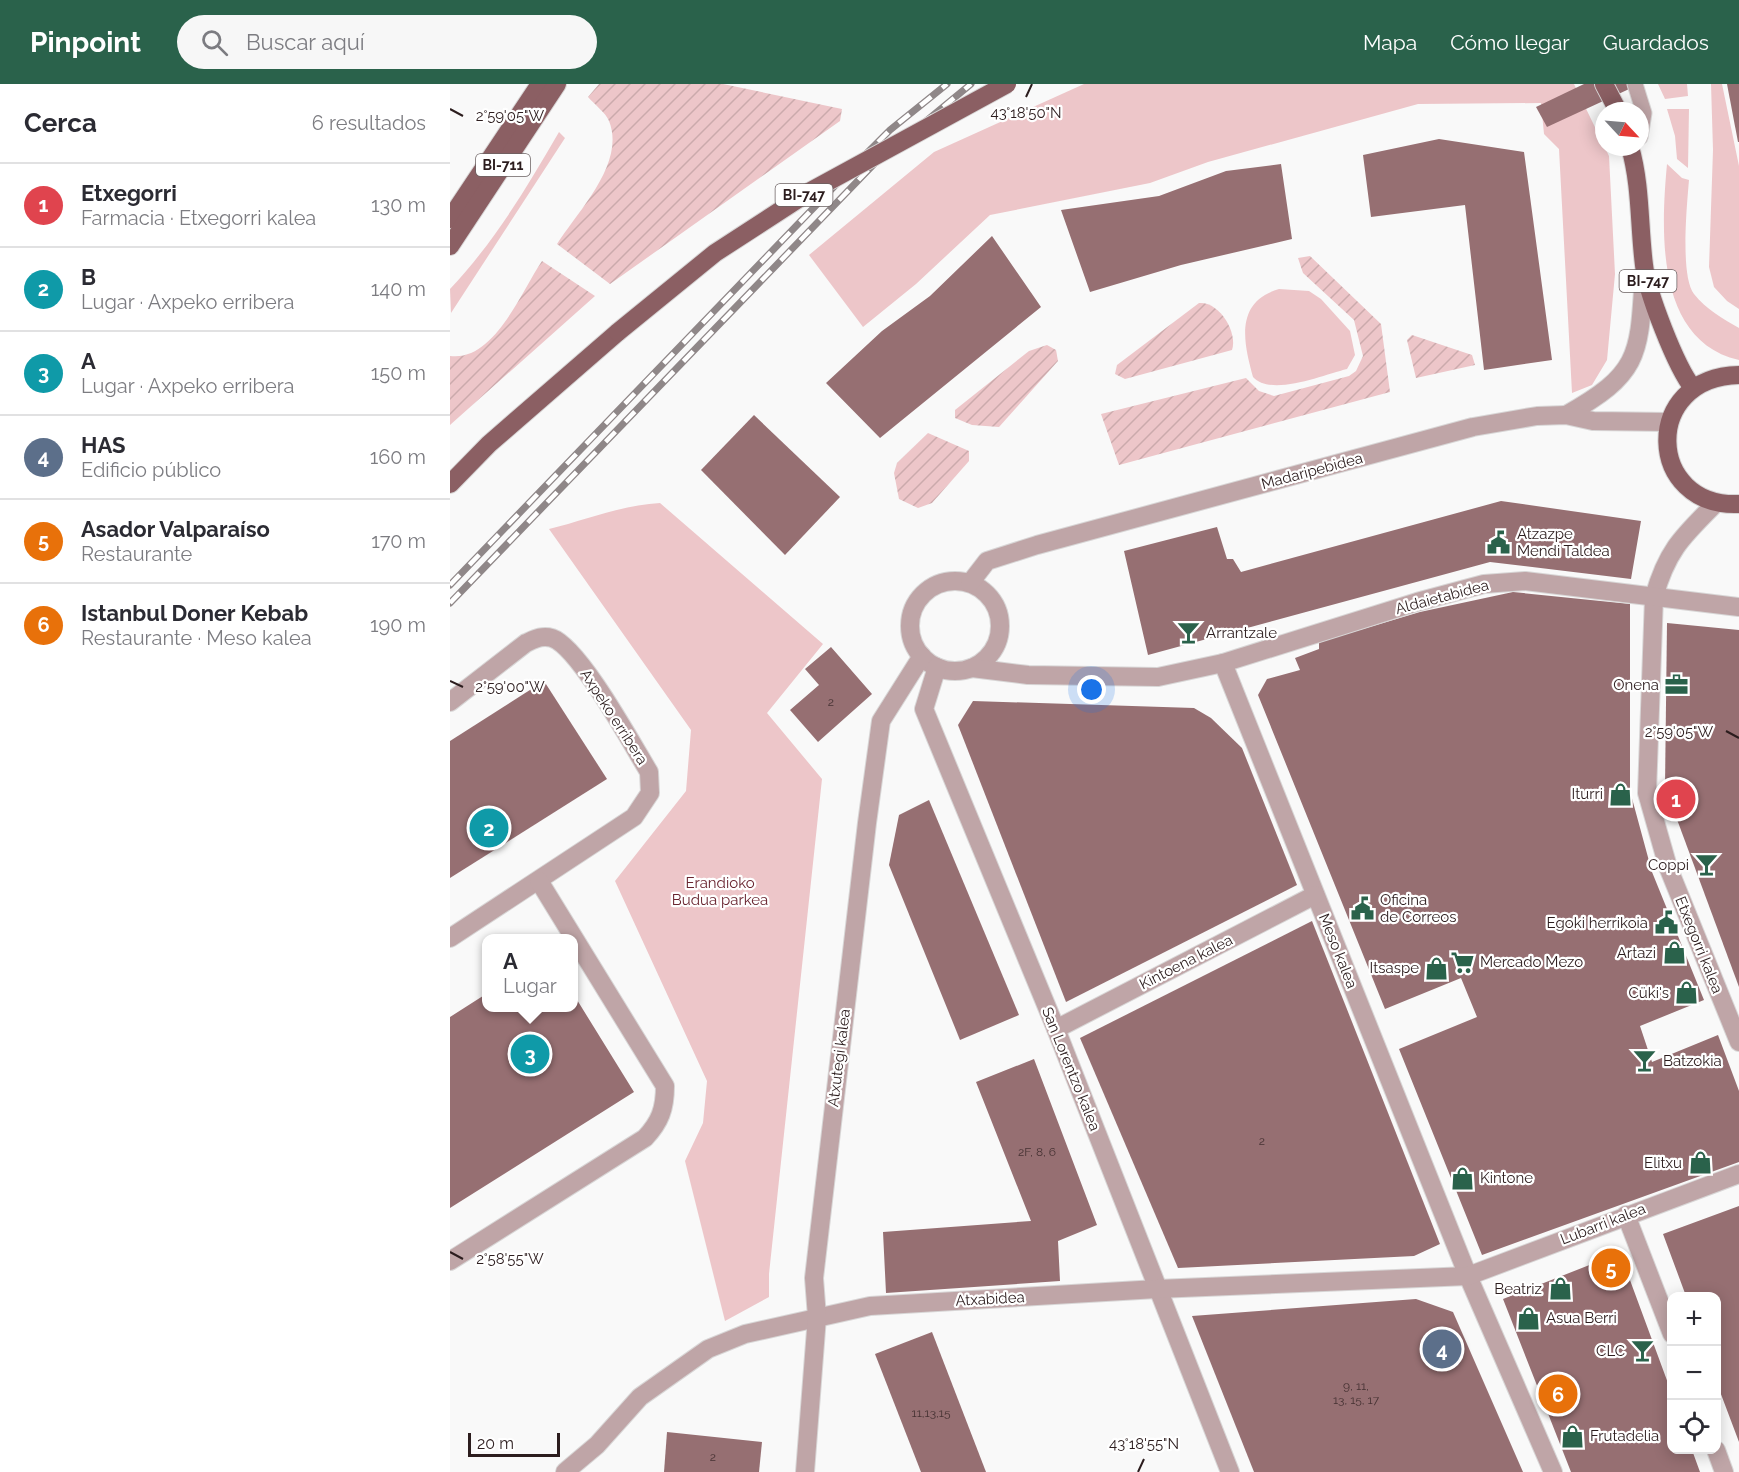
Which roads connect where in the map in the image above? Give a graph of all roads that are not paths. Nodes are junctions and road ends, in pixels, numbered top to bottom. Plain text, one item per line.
1 (540, 84) edge
2 (557, 84) edge
3 (1007, 84) edge
4 (1604, 84) edge
5 (1635, 84) edge
6 (1613, 102) edge
7 (1641, 102) edge
8 (1637, 156) edge
9 (450, 219) edge
10 (450, 246) edge
11 (1644, 269) junction
12 (1739, 375) edge
13 (1693, 388) junction
14 (1566, 415) junction
15 (1669, 422) junction
16 (451, 481) edge
17 (1716, 503) junction
18 (1739, 504) edge
19 (970, 583) junction
20 (1654, 597) junction
21 (1739, 607) edge
22 (930, 662) junction
23 (1223, 663) junction
24 (972, 668) junction
25 (450, 702) edge
26 (539, 881) junction
27 (1315, 895) junction
28 (572, 934) edge
29 (450, 938) edge
30 (578, 944) edge
31 (1056, 1029) junction
32 (1739, 1042) edge
33 (1739, 1174) edge
34 (1626, 1215) junction
35 (450, 1261) edge
36 (1468, 1276) junction
37 (1157, 1289) junction
38 (817, 1317) junction
39 (1667, 1323) edge
40 (1718, 1454) edge
41 (565, 1472) edge
42 (805, 1472) edge
43 (1230, 1472) edge
44 (1553, 1472) edge
45 (1724, 1472) edge

1 - 9 main road, BI-711
2 - 10 main road, BI-711
3 - 16 main road, BI-747, bridge
4 - 6 main road
5 - 7 lane
8 - 11 main road, BI-747
11 - 13 main road, BI-747
11 - 14 street
12 - 13 main road
13 - 15 main road
14 - 15 street, Madaripebidea
14 - 19 street, Madaripebidea
15 - 17 main road
17 - 18 main road
17 - 20 street, Etxegorri kalea
19 - 22 street
19 - 24 street
20 - 21 street, Aldaietabidea
20 - 23 street, Aldaietabidea
20 - 32 street, Etxegorri kalea
22 - 24 street
22 - 31 street, San Lorentzo kalea
22 - 38 street, Atxutegi kalea
23 - 24 street
23 - 27 street, Meso kalea
25 - 26 street, Axpeko erribera
26 - 28 street
26 - 29 street, Axpeko erribera
27 - 31 street, Kintoena kalea
27 - 36 street, Meso kalea
30 - 35 street
31 - 37 street, San Lorentzo kalea
33 - 34 street, Lubarri kalea
34 - 36 street, Lubarri kalea
34 - 39 street
36 - 37 street, Atxabidea
36 - 44 street, Meso kalea
37 - 38 street, Atxabidea
37 - 43 street, San Lorentzo kalea
38 - 41 street, Atxabidea
38 - 42 street, Atxutegi kalea
40 - 45 street

